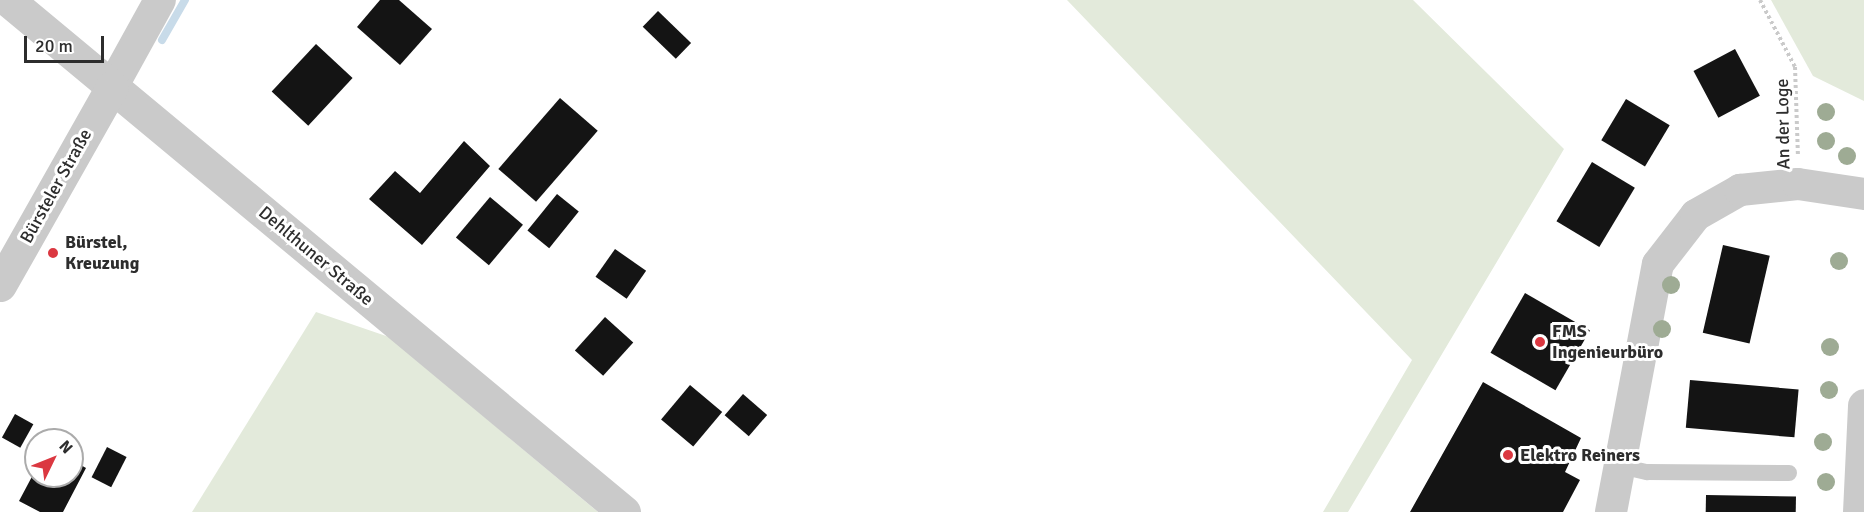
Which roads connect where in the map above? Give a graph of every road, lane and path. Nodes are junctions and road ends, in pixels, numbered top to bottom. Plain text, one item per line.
1 (8, 0) edge
2 (160, 0) edge
3 (1760, 0) edge
4 (112, 87) junction
5 (1798, 184) junction
6 (1864, 194) edge
7 (0, 285) edge
8 (1864, 405) edge
9 (1620, 466) junction
10 (1789, 473) dead end
11 (624, 512) edge
12 (1611, 512) edge
13 (1859, 512) edge

1 - 4 street, Dehlthuner Straße
2 - 4 street
3 - 5 path, An der Loge
4 - 7 street, Bürsteler Straße
4 - 11 street, Dehlthuner Straße
5 - 6 street
5 - 9 street
8 - 13 street
9 - 10 lane
9 - 12 street

